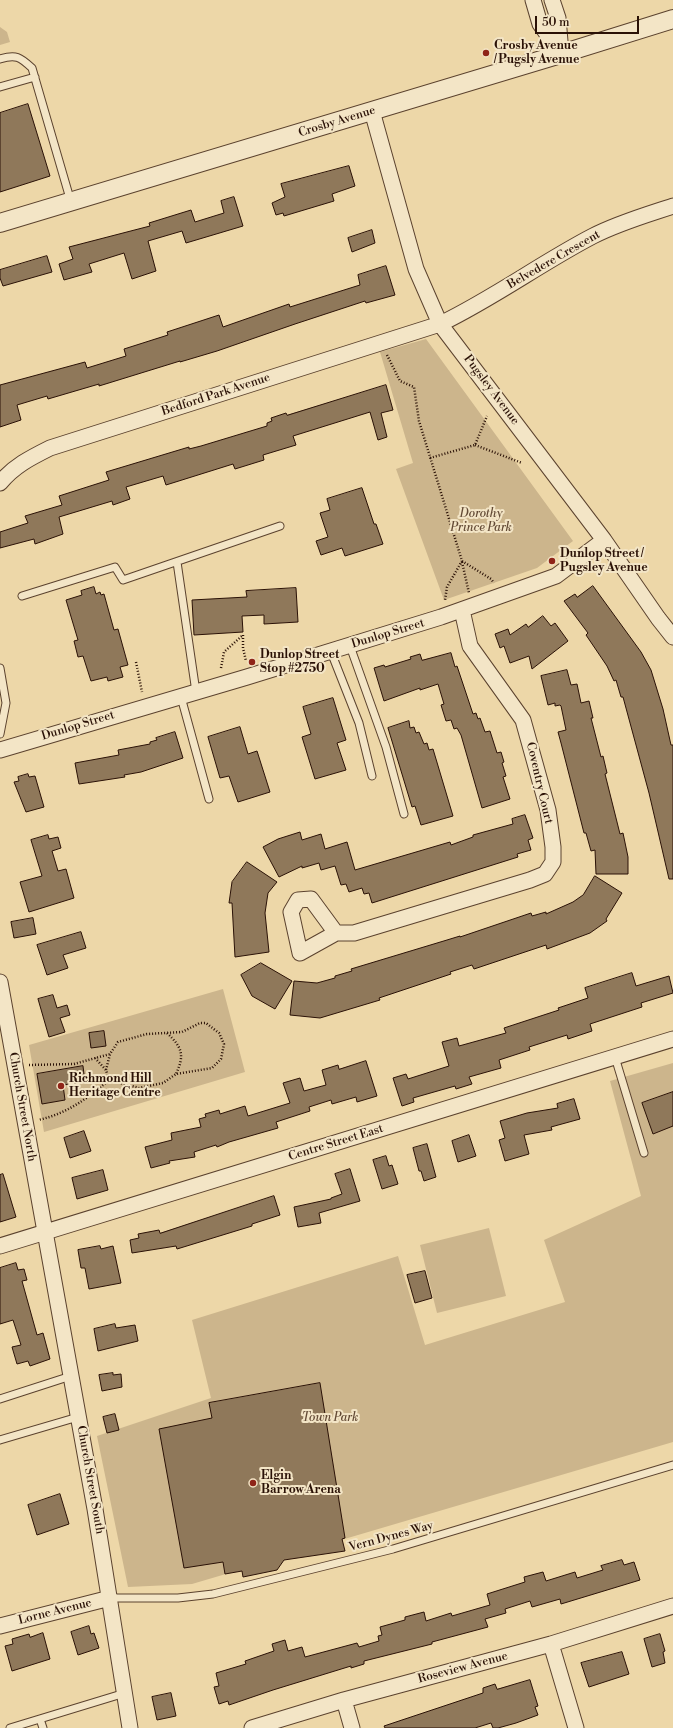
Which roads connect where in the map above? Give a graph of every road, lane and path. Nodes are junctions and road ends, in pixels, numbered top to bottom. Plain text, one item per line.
1 (533, 0) edge
2 (552, 0) edge
3 (673, 19) edge
4 (561, 54) junction
5 (0, 59) edge
6 (35, 77) junction
7 (0, 87) edge
8 (372, 111) junction
9 (71, 202) junction
10 (673, 206) edge
11 (0, 223) edge
12 (440, 324) junction
13 (380, 342) junction
14 (487, 416) dead end
15 (475, 444) junction
16 (430, 458) junction
17 (522, 463) dead end
18 (0, 483) edge
19 (280, 526) dead end
20 (604, 540) junction
21 (462, 561) junction
22 (177, 562) junction
23 (495, 584) dead end
24 (469, 593) dead end
25 (22, 596) dead end
26 (445, 600) dead end
27 (462, 610) junction
28 (673, 637) edge
29 (350, 646) junction
30 (331, 652) junction
31 (246, 661) dead end
32 (136, 662) dead end
33 (0, 668) edge
34 (221, 668) dead end
35 (142, 692) dead end
36 (196, 692) junction
37 (181, 697) junction
38 (0, 734) edge
39 (1, 746) edge
40 (372, 776) dead end
41 (208, 799) dead end
42 (404, 814) dead end
43 (336, 932) dead end
44 (0, 982) edge
45 (166, 1033) junction
46 (673, 1039) edge
47 (110, 1054) junction
48 (615, 1057) junction
49 (95, 1058) junction
50 (28, 1066) dead end
51 (106, 1070) junction
52 (176, 1074) junction
53 (109, 1080) junction
54 (37, 1120) dead end
55 (644, 1153) dead end
56 (45, 1232) junction
57 (0, 1246) edge
58 (71, 1376) junction
59 (0, 1399) edge
60 (78, 1417) junction
61 (0, 1440) edge
62 (673, 1465) edge
63 (110, 1598) junction
64 (673, 1606) edge
65 (0, 1626) edge
66 (551, 1644) junction
67 (125, 1693) junction
68 (344, 1700) junction
69 (40, 1719) junction
70 (10, 1728) edge
71 (43, 1728) edge
72 (130, 1728) edge
73 (252, 1728) edge
74 (352, 1728) edge
75 (576, 1728) edge

1 - 4 street
2 - 4 street
3 - 4 street, Crosby Avenue
4 - 8 street, Crosby Avenue
5 - 6 lane
6 - 7 lane
6 - 9 lane
8 - 9 street, Crosby Avenue
8 - 12 street, Pugsley Avenue
9 - 11 street, Crosby Avenue
10 - 12 street, Belvedere Crescent
12 - 13 street, Bedford Park Avenue
12 - 20 street, Pugsley Avenue
13 - 16 path
13 - 18 street, Bedford Park Avenue
14 - 15 path
15 - 16 path
15 - 17 path
16 - 21 path
19 - 22 lane
20 - 27 street, Dunlop Street
20 - 28 street, Pugsley Avenue
21 - 23 path
21 - 24 path
21 - 26 path
22 - 25 lane
22 - 36 lane
27 - 29 street, Dunlop Street
27 - 43 street, Coventry Court
29 - 30 street, Dunlop Street
29 - 42 lane
30 - 36 street, Dunlop Street
30 - 40 lane
31 - 34 path
32 - 35 path
33 - 38 lane
36 - 37 street, Dunlop Street
37 - 39 street, Dunlop Street
37 - 41 lane
44 - 56 street, Church Street North
45 - 47 path
45 - 52 path
45 - 52 path
46 - 48 street, Centre Street East
47 - 49 path
47 - 51 path
48 - 55 lane
48 - 56 street, Centre Street East
49 - 50 path
49 - 51 path
51 - 53 path
52 - 53 path
53 - 54 path
56 - 57 street, Centre Street East
56 - 58 street, Church Street South
58 - 59 lane
58 - 60 street, Church Street South
60 - 61 lane
60 - 63 street, Church Street South
62 - 63 lane, Vern Dynes Way
63 - 65 street, Lorne Avenue
63 - 67 street, Church Street South
64 - 66 street, Roseview Avenue
66 - 68 street, Roseview Avenue
66 - 75 street
67 - 69 lane
67 - 72 street, Church Street South
68 - 73 street, Roseview Avenue
68 - 74 street
69 - 70 lane
69 - 71 lane

